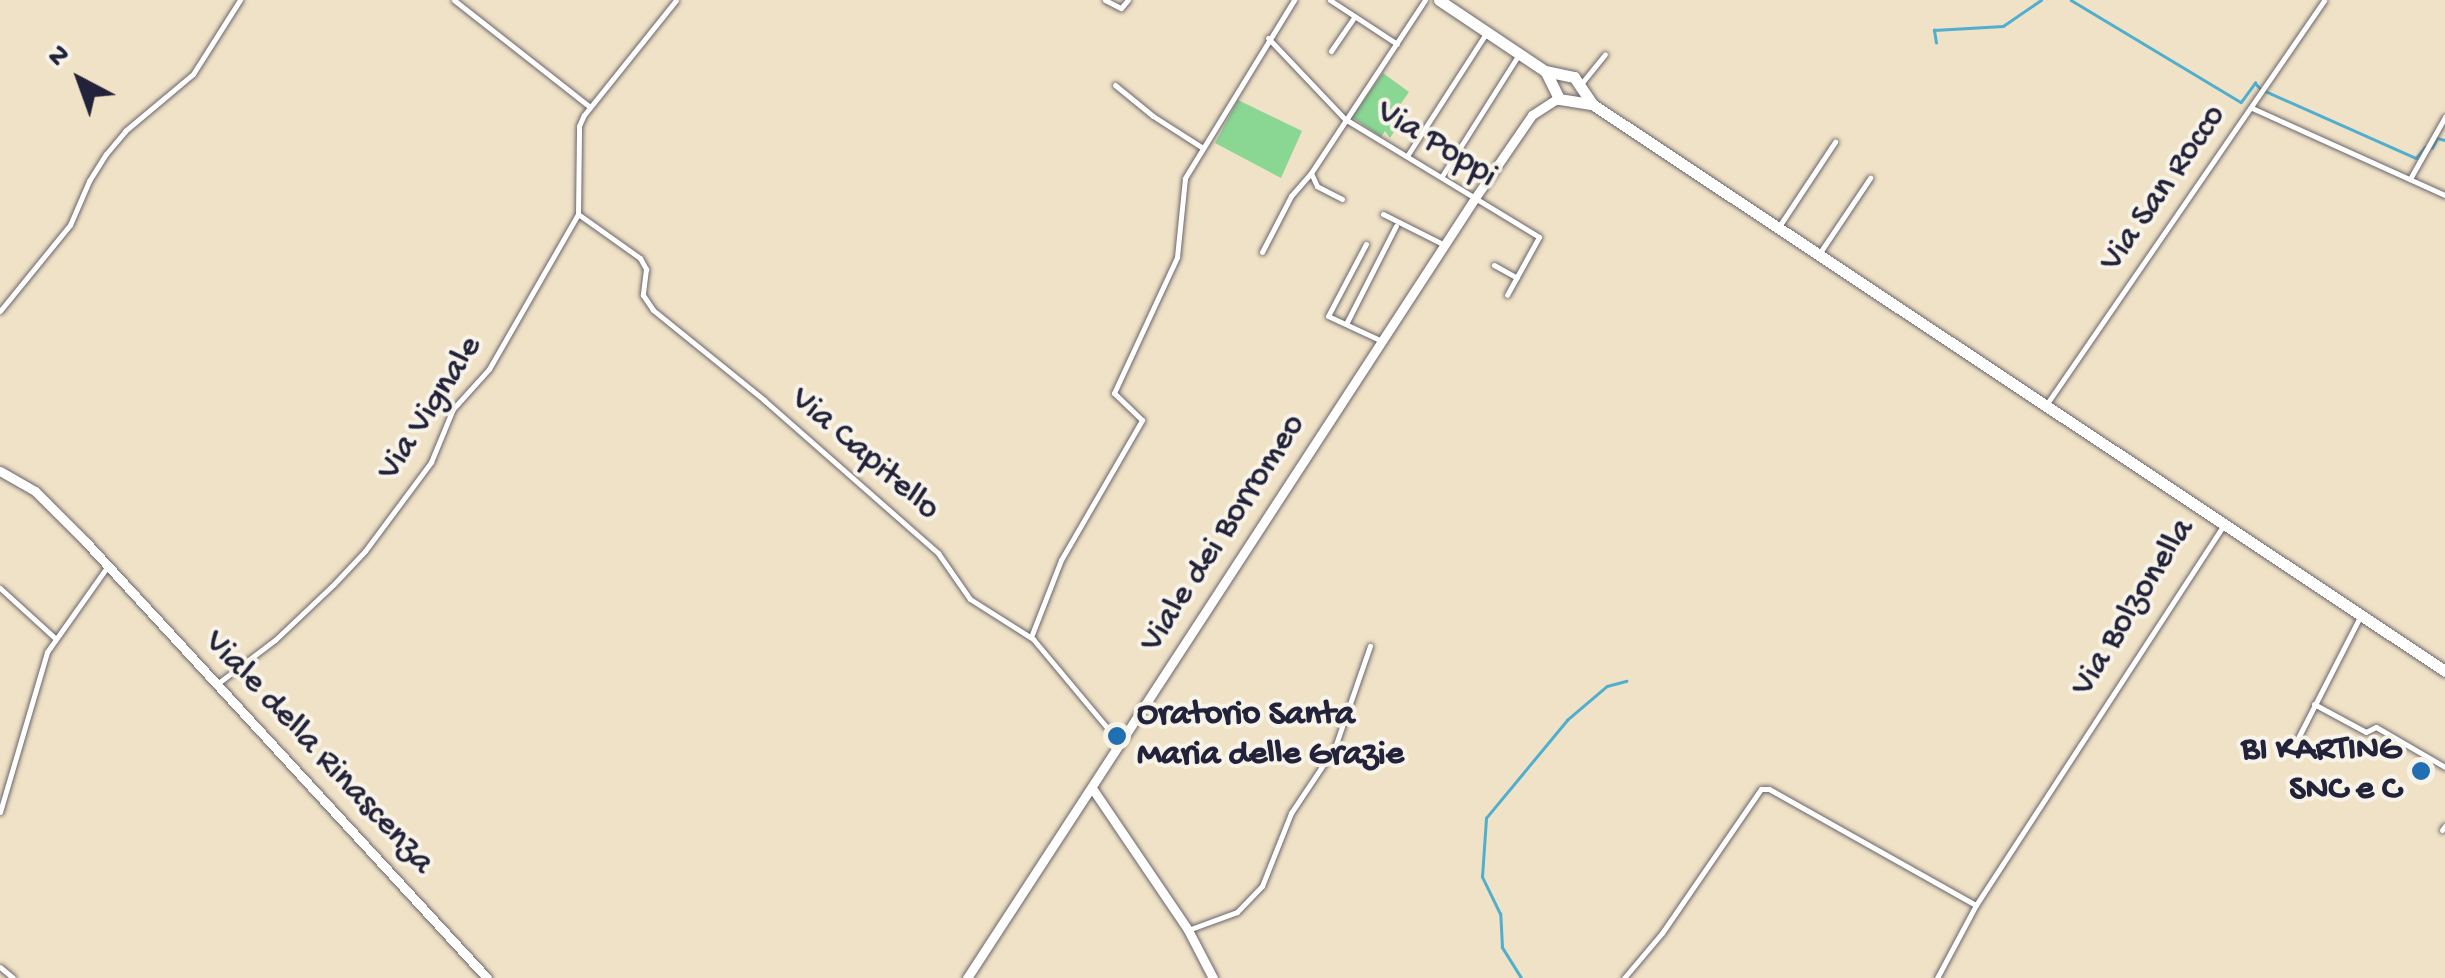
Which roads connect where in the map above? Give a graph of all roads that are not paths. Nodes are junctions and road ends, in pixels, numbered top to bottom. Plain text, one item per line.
1 (240, 0) edge
2 (454, 0) edge
3 (676, 0) edge
4 (1105, 0) edge
5 (1128, 0) edge
6 (1294, 0) edge
7 (1330, 0) edge
8 (1425, 0) edge
9 (1439, 0) edge
10 (2324, 0) edge
11 (1355, 16) junction
12 (1487, 32) junction
13 (1268, 38) junction
14 (1397, 44) junction
15 (1331, 50) dead end
16 (1520, 54) junction
17 (1605, 54) dead end
18 (1115, 85) dead end
19 (1559, 87) junction
20 (1580, 92) junction
21 (590, 107) junction
22 (2252, 108) junction
23 (2445, 117) edge
24 (1345, 119) junction
25 (1835, 142) dead end
26 (1203, 148) junction
27 (1407, 156) junction
28 (1312, 173) junction
29 (1442, 176) junction
30 (2411, 176) junction
31 (1870, 178) dead end
32 (2445, 195) edge
33 (1475, 198) junction
34 (1342, 200) dead end
35 (578, 214) junction
36 (1383, 214) dead end
37 (1396, 226) dead end
38 (1778, 228) junction
39 (1366, 244) dead end
40 (1445, 245) junction
41 (1262, 252) dead end
42 (1818, 254) junction
43 (1494, 265) dead end
44 (1517, 278) junction
45 (1507, 295) dead end
46 (0, 311) edge
47 (1346, 324) junction
48 (1382, 341) junction
49 (2044, 407) junction
50 (0, 470) edge
51 (2222, 527) junction
52 (108, 566) junction
53 (0, 588) edge
54 (2360, 617) junction
55 (1031, 637) junction
56 (55, 638) junction
57 (1370, 646) dead end
58 (2445, 671) edge
59 (217, 684) junction
60 (2314, 704) junction
61 (2298, 738) dead end
62 (1121, 743) junction
63 (2445, 767) edge
64 (1092, 788) junction
65 (0, 812) edge
66 (1976, 905) junction
67 (1188, 930) junction
68 (0, 967) edge
69 (13, 978) edge
70 (487, 978) edge
71 (967, 978) edge
72 (1213, 978) edge
73 (1624, 978) edge
74 (1937, 978) edge

1 - 46 street
2 - 21 street
3 - 21 street
4 - 5 street
6 - 13 street
7 - 11 street
8 - 14 street
9 - 12 main road
10 - 22 street, Via San Rocco
11 - 14 street
11 - 15 street
12 - 16 main road
12 - 27 street
13 - 24 street, Via Poppi
13 - 26 street
14 - 24 street
16 - 19 main road
16 - 29 street
17 - 20 street
18 - 26 street
19 - 20 main road, Via Bolzonella
19 - 20 main road, Via Bolzonella
19 - 33 main road, Viale dei Borromeo
20 - 38 main road, Via Bolzonella
21 - 35 street, Via Vignale
22 - 30 street
22 - 49 street, Via San Rocco
23 - 30 street
24 - 27 street, Via Poppi
24 - 28 street
25 - 38 street
26 - 55 street
27 - 29 street, Via Poppi
28 - 34 street
28 - 41 street
29 - 33 street, Via Poppi
30 - 32 street
31 - 42 street
33 - 40 main road, Viale dei Borromeo
33 - 44 street, Via Poppi
35 - 55 street, Via Capitello
35 - 59 street, Via Vignale
36 - 40 street
37 - 47 street
38 - 42 main road, Via Bolzonella
39 - 47 street
40 - 48 main road, Viale dei Borromeo
42 - 49 main road, Via Bolzonella
43 - 44 street
44 - 45 street, Via Poppi
47 - 48 street
48 - 62 main road, Viale dei Borromeo
49 - 51 main road, Via Bolzonella
50 - 52 main road, Viale della Rinascenza
51 - 54 main road
51 - 66 street, Via Bolzonella
52 - 56 street
52 - 59 main road, Viale della Rinascenza
53 - 56 street
54 - 58 main road
54 - 60 street
55 - 62 street, Via Capitello
56 - 65 street
57 - 67 street
59 - 70 main road, Viale della Rinascenza
60 - 61 street
60 - 63 street
62 - 64 main road, Viale dei Borromeo
64 - 67 main road
64 - 71 main road, Viale dei Borromeo
66 - 73 street
66 - 74 street, Via Bolzonella
67 - 72 main road
68 - 69 street

